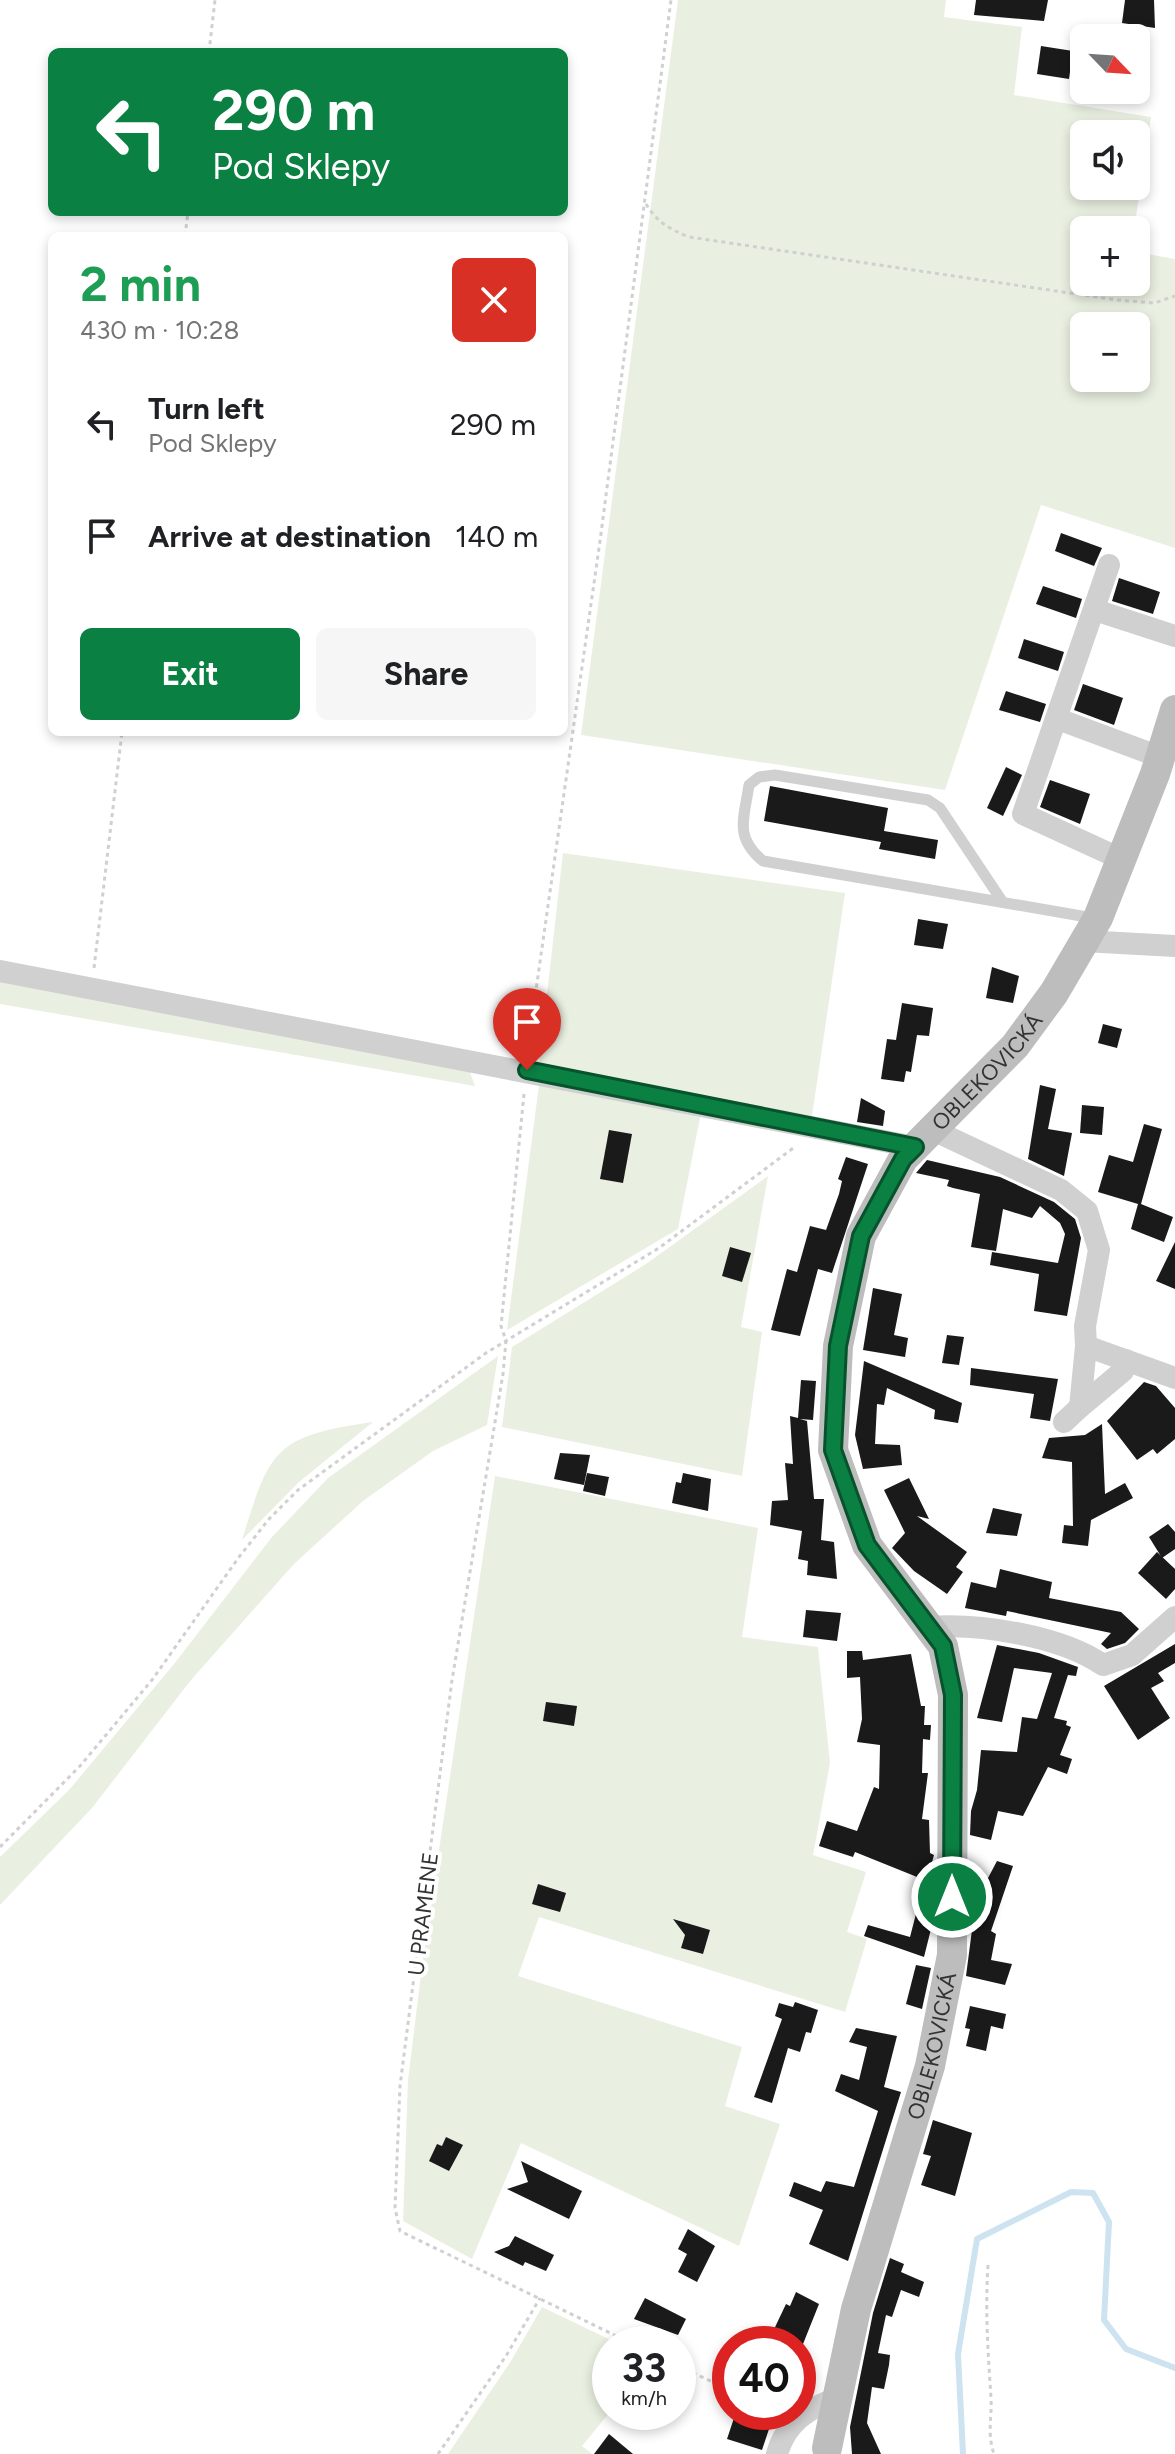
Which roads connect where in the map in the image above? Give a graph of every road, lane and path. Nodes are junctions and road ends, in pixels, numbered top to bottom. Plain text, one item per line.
1 (215, 0) edge
2 (671, 0) edge
3 (209, 48) edge
4 (645, 203) junction
5 (1175, 296) edge
6 (1109, 565) dead end
7 (1095, 610) junction
8 (1175, 636) edge
9 (1175, 710) edge
10 (1058, 719) junction
11 (122, 736) edge
12 (1160, 757) junction
13 (1121, 859) junction
14 (1002, 901) junction
15 (1090, 930) junction
16 (1175, 946) edge
17 (0, 971) edge
18 (92, 988) junction
19 (528, 1070) junction
20 (823, 1130) junction
21 (924, 1138) junction
22 (506, 1341) junction
23 (1086, 1346) junction
24 (1126, 1360) junction
25 (1175, 1378) edge
26 (1175, 1617) edge
27 (929, 1627) junction
28 (0, 1847) edge
29 (988, 2265) dead end
30 (540, 2298) junction
31 (597, 2326) edge
32 (838, 2398) junction
33 (828, 2452) edge
34 (438, 2454) edge
35 (777, 2454) edge
36 (994, 2454) edge

1 - 3 path
2 - 4 path
4 - 5 path
4 - 19 path
6 - 7 street
7 - 8 street
7 - 10 street
9 - 12 street, OBLEKOVICKÁ
10 - 12 street
10 - 13 street
11 - 18 path
12 - 13 street, OBLEKOVICKÁ
13 - 15 street, OBLEKOVICKÁ
14 - 14 lane
14 - 15 lane
15 - 16 street
15 - 21 street, OBLEKOVICKÁ
17 - 18 street
18 - 19 street
19 - 20 street
19 - 22 path
20 - 21 street
20 - 22 path
21 - 23 street
21 - 27 street, OBLEKOVICKÁ
22 - 28 path
22 - 30 path, U PRAMENE
23 - 24 street
23 - 24 street
24 - 25 street
26 - 27 street
27 - 32 street, OBLEKOVICKÁ
29 - 36 path
30 - 31 path, U PRAMENE
30 - 34 path
32 - 33 street, OBLEKOVICKÁ
32 - 35 street

